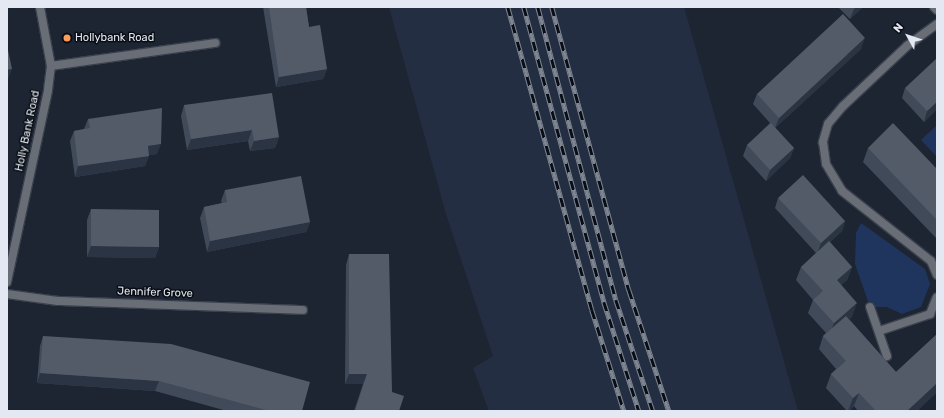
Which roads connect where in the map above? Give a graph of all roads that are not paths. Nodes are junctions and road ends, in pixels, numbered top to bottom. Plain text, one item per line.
1 (40, 7) edge
2 (934, 7) edge
3 (937, 10) edge
4 (937, 24) edge
5 (215, 43) dead end
6 (51, 66) junction
7 (937, 275) edge
8 (7, 282) edge
9 (7, 294) edge
10 (937, 296) edge
11 (870, 307) dead end
12 (303, 310) dead end
13 (879, 331) junction
14 (887, 356) dead end

1 - 6 street, Holly Bank Road
2 - 3 street
4 - 7 street
5 - 6 street
6 - 8 street, Holly Bank Road
9 - 12 street, Jennifer Grove
10 - 13 street
11 - 13 street
13 - 14 street

